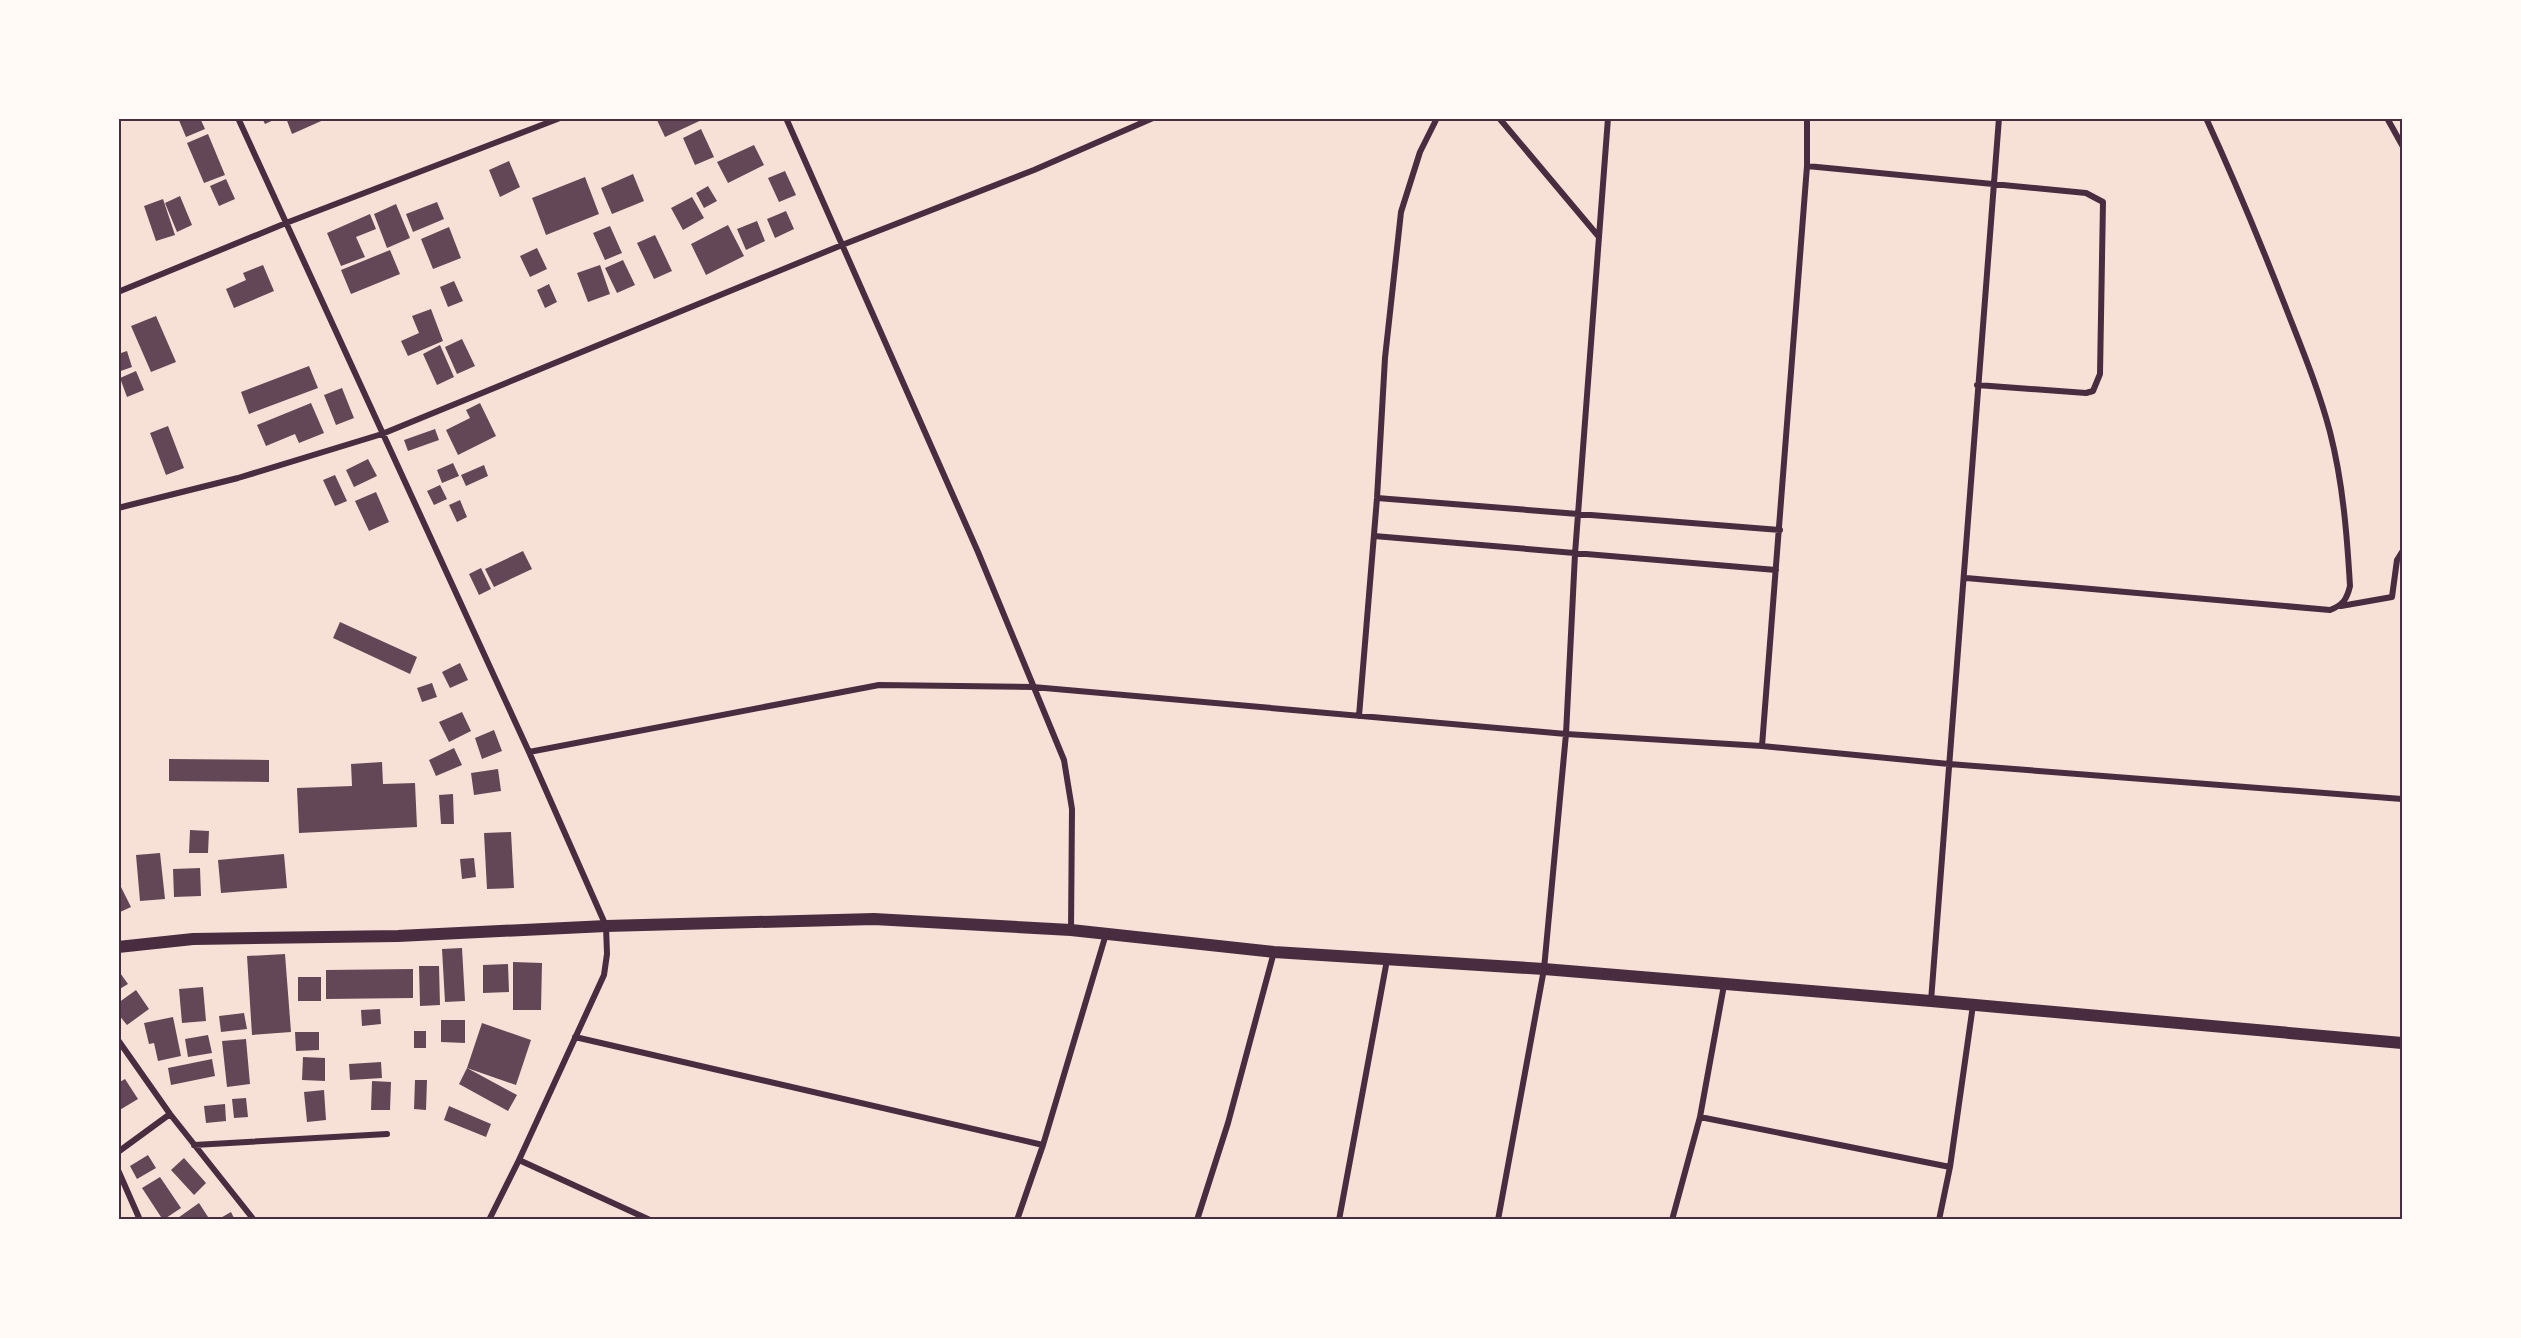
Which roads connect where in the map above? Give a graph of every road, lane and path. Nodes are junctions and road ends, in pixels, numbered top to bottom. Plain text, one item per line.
1 (238, 118) edge
2 (560, 118) edge
3 (786, 118) edge
4 (1153, 118) edge
5 (1437, 118) edge
6 (1499, 118) edge
7 (1608, 118) edge
8 (1807, 118) edge
9 (1999, 118) edge
10 (2206, 118) edge
11 (2387, 118) edge
12 (2403, 145) edge
13 (1807, 166) junction
14 (1995, 184) junction
15 (286, 223) junction
16 (1599, 237) junction
17 (842, 245) junction
18 (118, 292) edge
19 (1977, 385) junction
20 (382, 434) junction
21 (1377, 498) junction
22 (118, 508) edge
23 (1578, 513) junction
24 (1780, 530) junction
25 (1374, 537) junction
26 (2403, 552) edge
27 (1575, 554) junction
28 (1776, 570) junction
29 (1966, 578) junction
30 (2341, 606) junction
31 (1033, 687) junction
32 (1359, 716) junction
33 (1566, 734) junction
34 (1762, 746) junction
35 (529, 752) junction
36 (1949, 764) junction
37 (2403, 799) edge
38 (606, 926) junction
39 (1071, 930) junction
40 (1106, 934) junction
41 (118, 947) edge
42 (1274, 952) junction
43 (1387, 960) junction
44 (1544, 969) junction
45 (1724, 985) junction
46 (1931, 1000) junction
47 (1973, 1005) junction
48 (575, 1037) junction
49 (118, 1040) edge
50 (2403, 1043) edge
51 (170, 1114) junction
52 (1700, 1117) junction
53 (387, 1134) dead end
54 (194, 1145) junction
55 (1043, 1145) junction
56 (118, 1152) edge
57 (519, 1160) junction
58 (1950, 1167) junction
59 (118, 1170) edge
60 (140, 1220) edge
61 (254, 1220) edge
62 (489, 1220) edge
63 (650, 1220) edge
64 (1017, 1220) edge
65 (1197, 1220) edge
66 (1339, 1220) edge
67 (1498, 1220) edge
68 (1672, 1220) edge
69 (1939, 1220) edge

1 - 15 street
2 - 15 street
3 - 17 street
4 - 17 street
5 - 21 street
6 - 16 street
7 - 16 street
8 - 13 street
9 - 14 street
10 - 30 street
11 - 12 street
13 - 14 street
13 - 24 street
14 - 19 street
14 - 19 street
15 - 18 street
15 - 20 street
16 - 23 street
17 - 20 street
17 - 31 street
19 - 29 street
20 - 22 street
20 - 35 street
21 - 23 street
21 - 25 street
23 - 24 street
23 - 27 street
24 - 28 street
25 - 27 street
25 - 32 street
26 - 30 street
27 - 28 street
27 - 33 street
28 - 34 street
29 - 30 street
29 - 36 street
31 - 32 street
31 - 35 street
31 - 39 street
32 - 33 street
33 - 34 street
33 - 44 street
34 - 36 street
35 - 38 street
36 - 37 street
36 - 46 street
38 - 39 main road
38 - 41 main road
38 - 48 street
39 - 40 main road
40 - 42 main road
40 - 55 street
42 - 43 main road
42 - 65 street
43 - 44 main road
43 - 66 street
44 - 45 main road
44 - 67 street
45 - 46 main road
45 - 52 street
46 - 47 main road
47 - 50 main road
47 - 58 street
48 - 55 street
48 - 57 street
49 - 51 street
51 - 54 street
51 - 56 street
52 - 58 street
52 - 68 street
53 - 54 street
54 - 61 street
55 - 64 street
57 - 62 street
57 - 63 street
58 - 69 street
59 - 60 street

